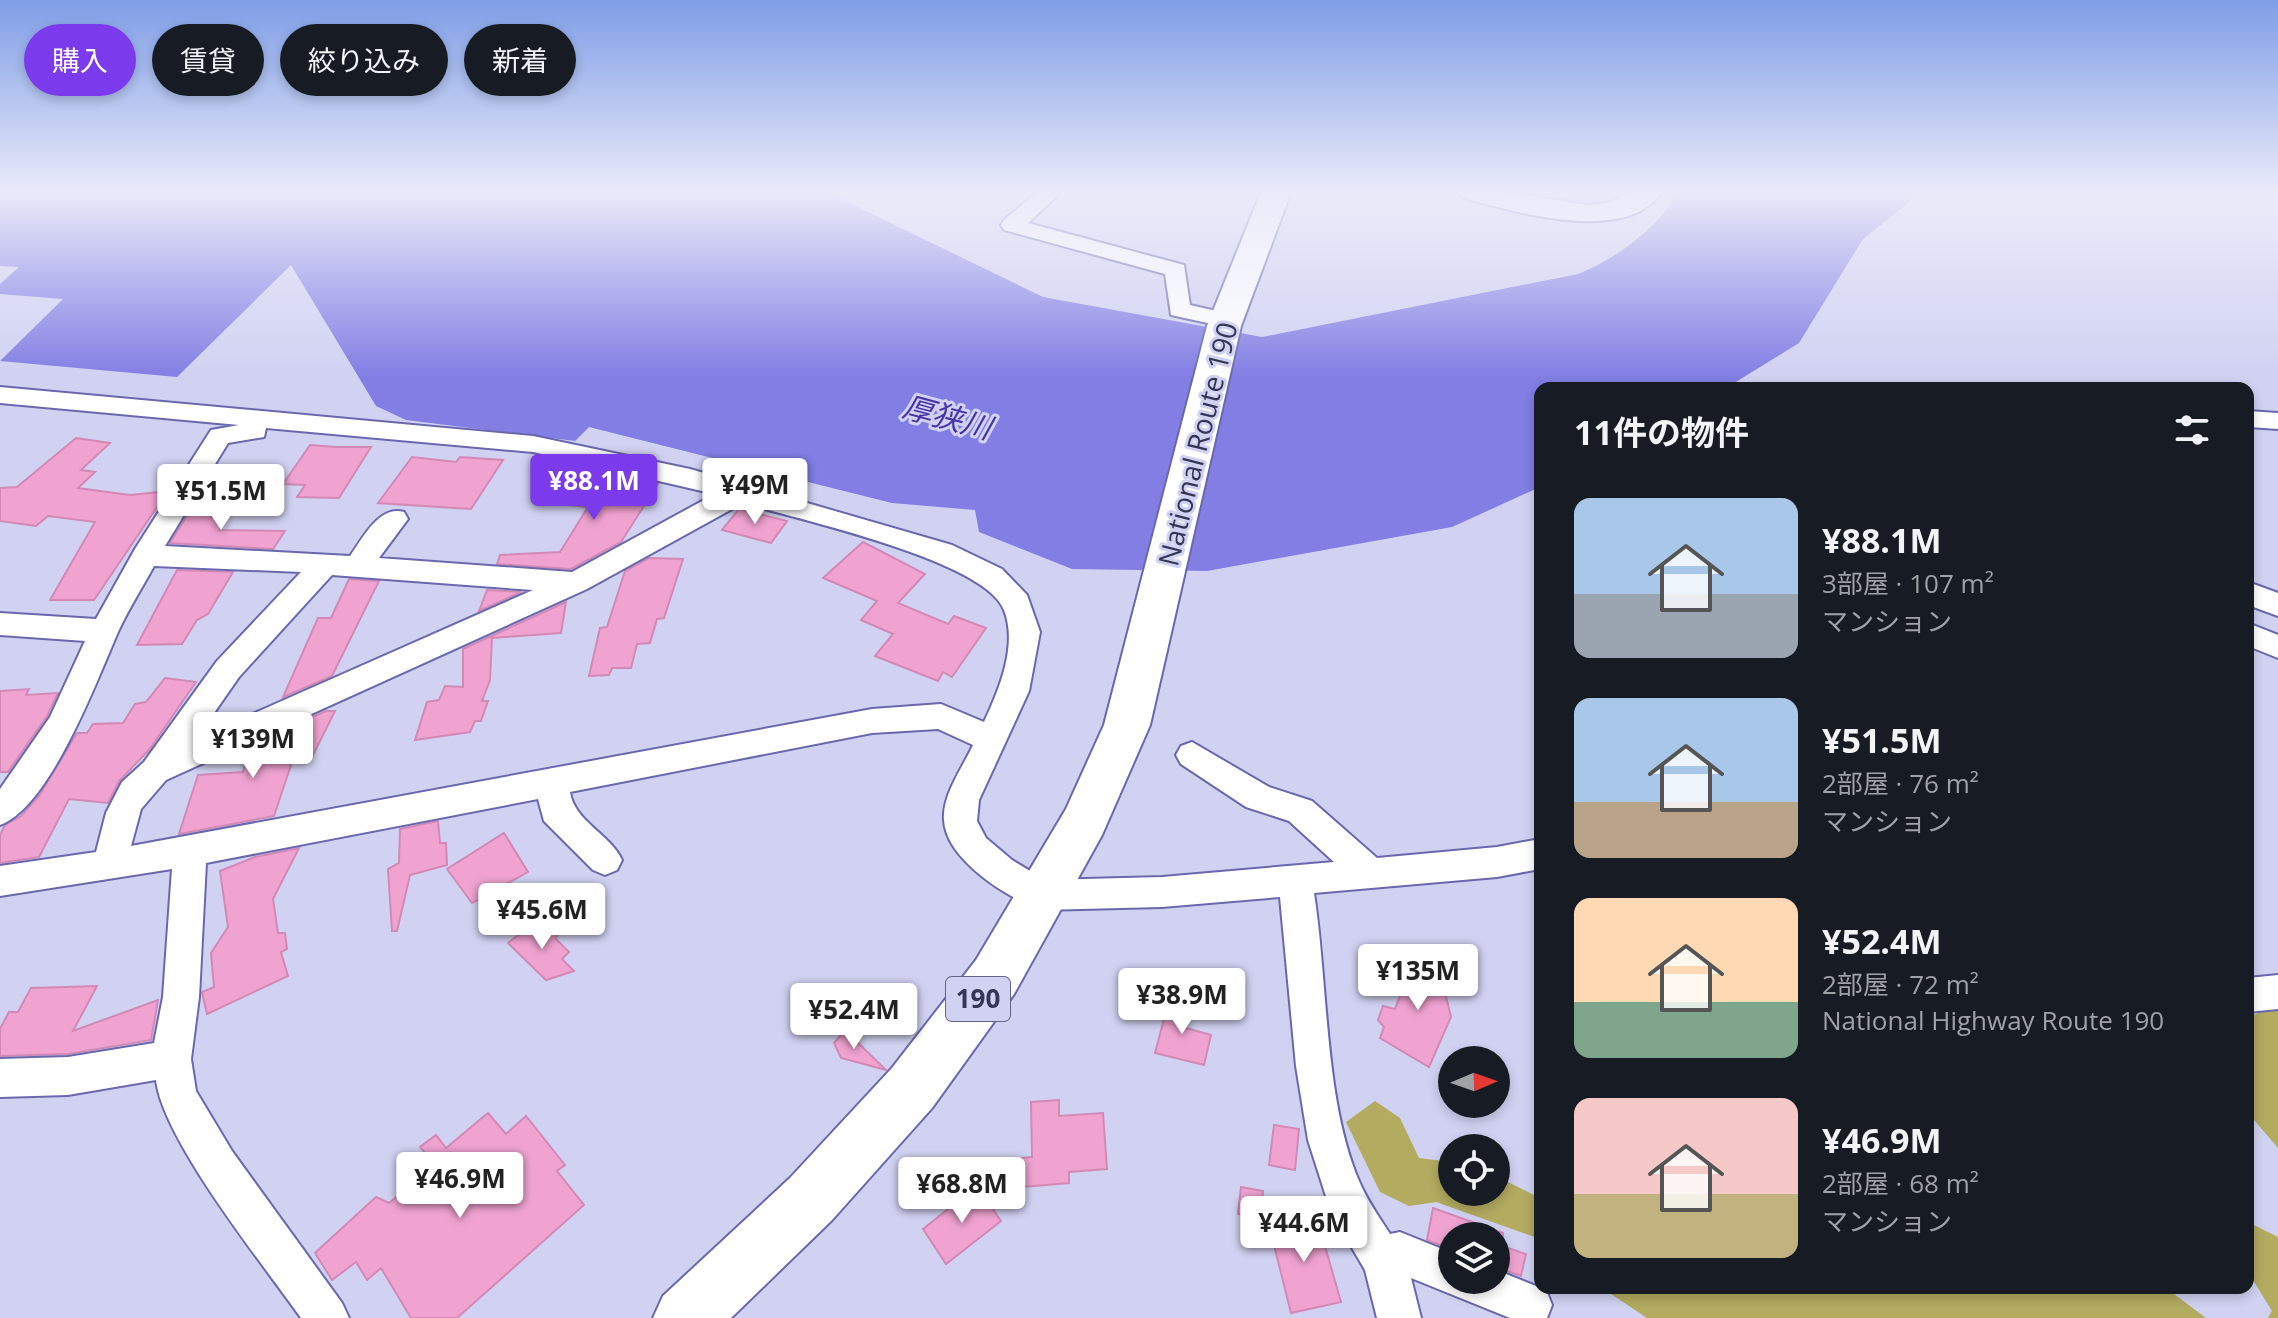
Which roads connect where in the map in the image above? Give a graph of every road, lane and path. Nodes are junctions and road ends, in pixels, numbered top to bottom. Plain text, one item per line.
1 (1116, 254) edge
2 (1252, 254) edge
3 (1225, 323) junction
4 (0, 395) edge
5 (85, 403) junction
6 (175, 414) junction
7 (0, 417) edge
8 (2254, 419) edge
9 (2278, 421) edge
10 (305, 424) junction
11 (220, 436) junction
12 (739, 493) junction
13 (394, 519) dead end
14 (145, 556) junction
15 (325, 564) junction
16 (357, 566) junction
17 (577, 582) junction
18 (2254, 595) edge
19 (2278, 605) edge
20 (0, 624) edge
21 (104, 631) junction
22 (2254, 637) edge
23 (2278, 647) edge
24 (993, 740) junction
25 (1192, 755) dead end
26 (155, 771) junction
27 (553, 781) junction
28 (0, 811) edge
29 (190, 852) junction
30 (1534, 855) edge
31 (605, 860) dead end
32 (109, 867) junction
33 (1369, 872) junction
34 (1295, 879) junction
35 (0, 881) edge
36 (1041, 895) junction
37 (2278, 992) edge
38 (2254, 994) edge
39 (172, 1059) junction
40 (0, 1078) edge
41 (1381, 1257) junction
42 (1438, 1268) edge
43 (1503, 1294) edge
44 (1531, 1305) dead end
45 (327, 1318) edge
46 (685, 1318) edge
47 (1399, 1318) edge

1 - 3 street
2 - 3 highway, National Route 190 / 190
3 - 36 highway, National Route 190 / 190
4 - 5 street
5 - 6 street
5 - 7 street
6 - 10 street
6 - 11 street
8 - 9 street
10 - 11 street
10 - 12 street
11 - 14 street
12 - 17 street
12 - 24 street
13 - 16 street
14 - 15 street
14 - 21 street
15 - 16 street
15 - 26 street
16 - 17 street
17 - 26 street
18 - 19 street
20 - 21 street
21 - 28 street
22 - 23 street
24 - 27 street
24 - 36 street
25 - 33 street
26 - 32 street
27 - 29 street
27 - 31 street
29 - 32 street
29 - 39 street
30 - 33 street
32 - 35 street
33 - 34 street
34 - 36 street
34 - 41 street
36 - 46 highway, 190
37 - 38 street
39 - 40 street
39 - 45 street
41 - 42 street
41 - 47 street
43 - 44 street

